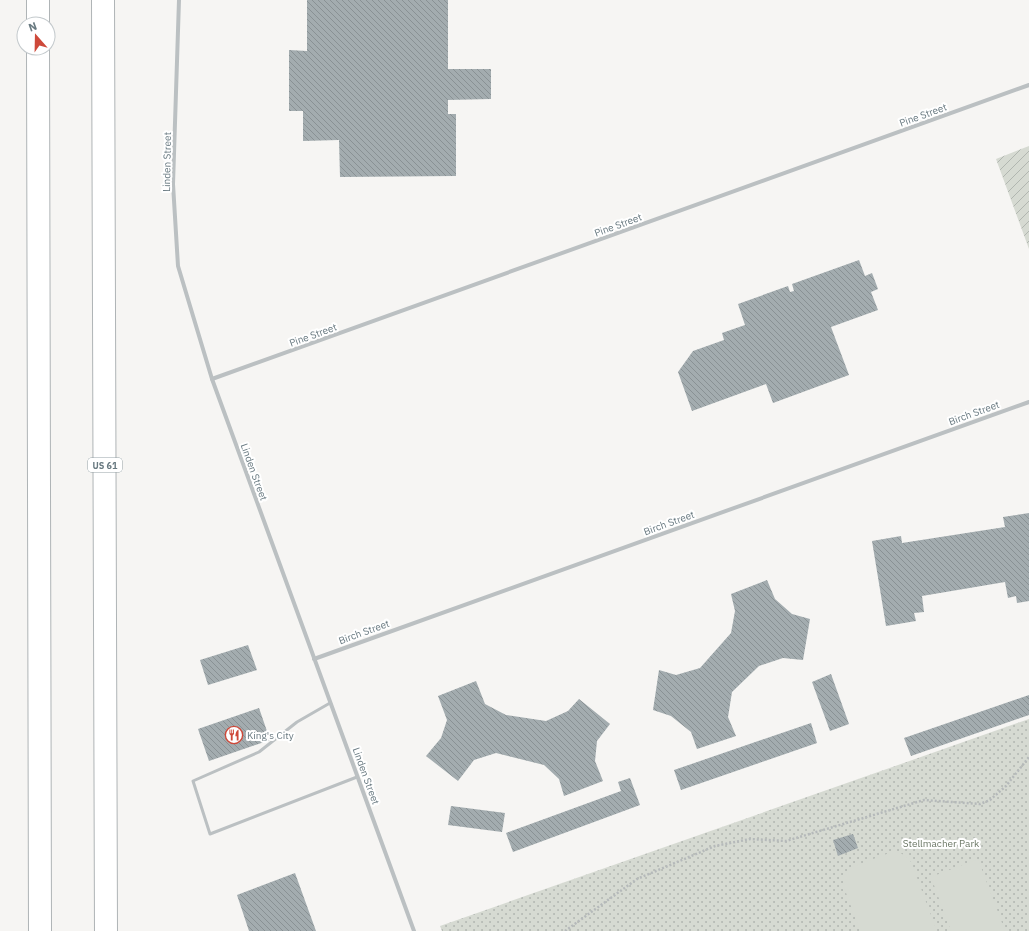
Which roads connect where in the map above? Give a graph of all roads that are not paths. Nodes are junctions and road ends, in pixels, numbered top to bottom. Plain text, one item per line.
1 (38, 0) edge
2 (103, 0) edge
3 (179, 0) edge
4 (38, 16) edge
5 (38, 56) edge
6 (1029, 85) edge
7 (212, 379) junction
8 (1029, 402) edge
9 (314, 659) junction
10 (330, 703) junction
11 (357, 777) junction
12 (40, 931) edge
13 (106, 931) edge
14 (414, 931) edge

1 - 4 main road
2 - 13 main road, US 61
3 - 7 street, Linden Street
5 - 12 main road
6 - 7 street, Pine Street
7 - 9 street, Linden Street
8 - 9 street, Birch Street
9 - 10 street, Linden Street
10 - 11 street, Linden Street
10 - 11 lane
11 - 14 street, Linden Street

